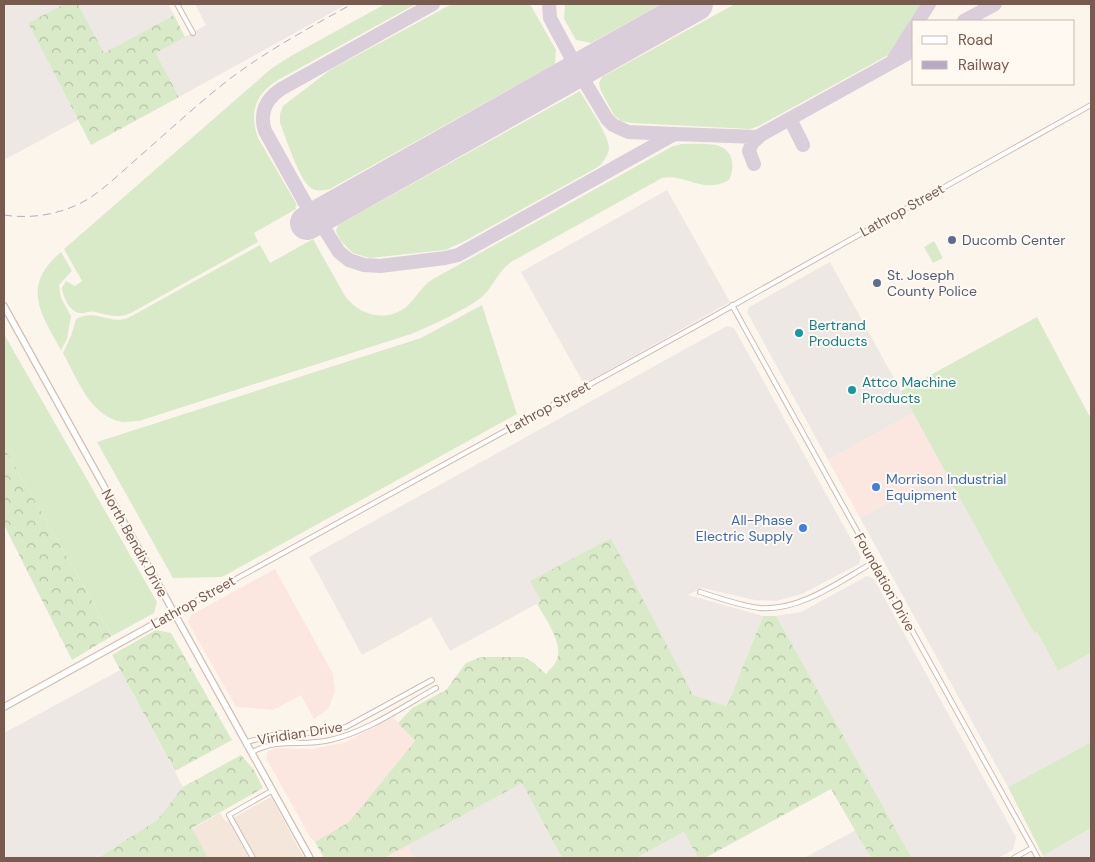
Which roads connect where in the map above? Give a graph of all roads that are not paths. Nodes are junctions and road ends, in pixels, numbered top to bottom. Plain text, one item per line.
1 (177, 4) edge
2 (193, 33) dead end
3 (1091, 105) edge
4 (732, 305) junction
5 (4, 306) edge
6 (874, 562) junction
7 (700, 592) dead end
8 (174, 613) junction
9 (432, 680) dead end
10 (436, 688) dead end
11 (4, 706) edge
12 (247, 742) junction
13 (252, 752) junction
14 (273, 790) junction
15 (1032, 848) junction
16 (253, 858) edge
17 (310, 858) edge
18 (1014, 858) edge
19 (1038, 858) edge

1 - 2 street
3 - 4 street, Lathrop Street
4 - 6 street, Foundation Drive
4 - 8 street, Lathrop Street
5 - 8 street, North Bendix Drive
6 - 7 street
6 - 15 street, Foundation Drive
8 - 11 street, Lathrop Street
8 - 12 street, North Bendix Drive
9 - 12 street, Viridian Drive
10 - 13 street, Viridian Drive
12 - 13 street, North Bendix Drive
13 - 14 street, North Bendix Drive
14 - 16 street
14 - 17 street, North Bendix Drive
15 - 18 street
15 - 19 street, Foundation Drive

